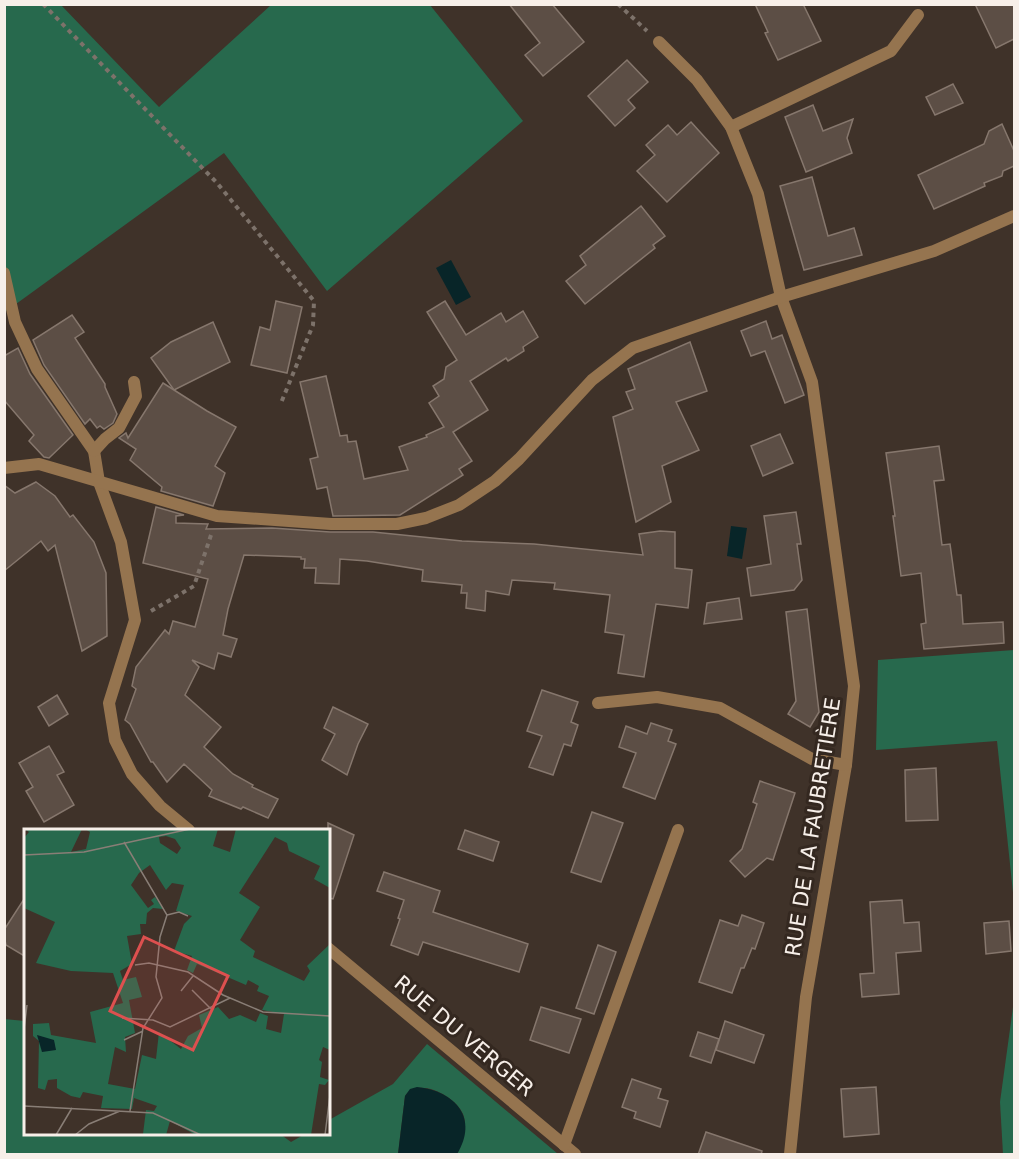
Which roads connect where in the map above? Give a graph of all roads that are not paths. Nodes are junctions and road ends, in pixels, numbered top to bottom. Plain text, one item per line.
1 (918, 15) dead end
2 (659, 42) road end
3 (731, 127) junction
4 (1013, 220) edge
5 (4, 273) edge
6 (781, 297) junction
7 (134, 382) dead end
8 (94, 451) junction
9 (4, 468) edge
10 (99, 482) junction
11 (598, 703) dead end
12 (846, 765) junction
13 (187, 829) edge
14 (678, 830) dead end
15 (330, 950) edge
16 (564, 1145) junction
17 (575, 1155) edge
18 (789, 1155) edge

1 - 3 street
2 - 3 street, RUE DE LA FAUBRETIÈRE
3 - 6 street, RUE DE LA FAUBRETIÈRE
4 - 6 street
5 - 8 street
6 - 10 street
6 - 12 street, RUE DE LA FAUBRETIÈRE
7 - 8 street
8 - 10 street
9 - 10 street
10 - 13 street
11 - 12 street
12 - 18 street, RUE DE LA FAUBRETIÈRE
14 - 16 street
15 - 16 street, RUE DU VERGER
16 - 17 street, RUE DU VERGER

